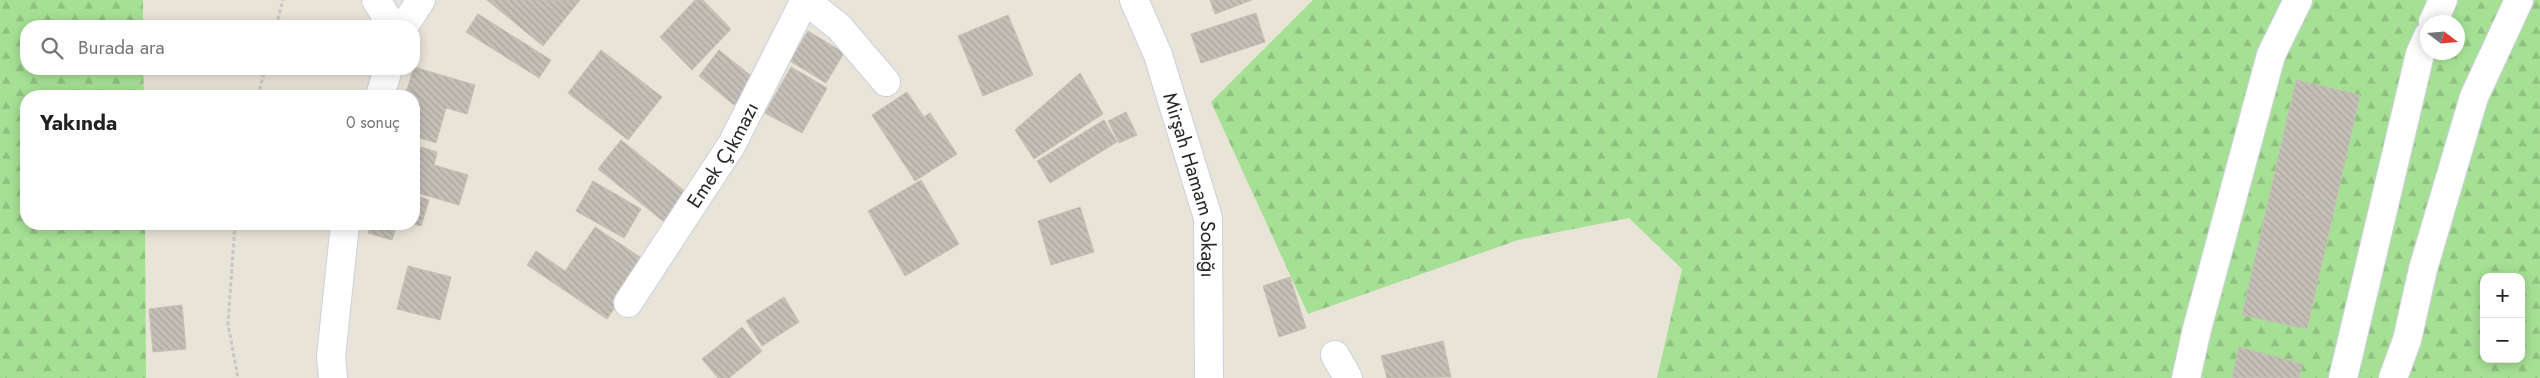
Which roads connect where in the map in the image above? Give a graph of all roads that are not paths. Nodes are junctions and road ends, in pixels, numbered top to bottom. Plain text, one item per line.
1 (376, 0) edge
2 (421, 0) edge
3 (805, 0) edge
4 (1134, 0) edge
5 (2298, 0) edge
6 (2443, 0) edge
7 (2519, 0) edge
8 (2436, 15) edge
9 (388, 20) edge
10 (408, 20) edge
11 (2420, 54) edge
12 (386, 75) edge
13 (886, 82) dead end
14 (382, 90) edge
15 (344, 230) edge
16 (628, 303) dead end
17 (333, 378) edge
18 (1209, 378) edge
19 (2186, 378) edge
20 (2343, 378) edge
21 (2393, 378) edge

1 - 9 street
2 - 10 street
3 - 13 street
3 - 16 street, Emek Çıkmazı
4 - 18 street, Mirşah Hamam Sokağı
5 - 19 street
6 - 8 street
7 - 21 street
11 - 20 street
12 - 14 street
15 - 17 street

